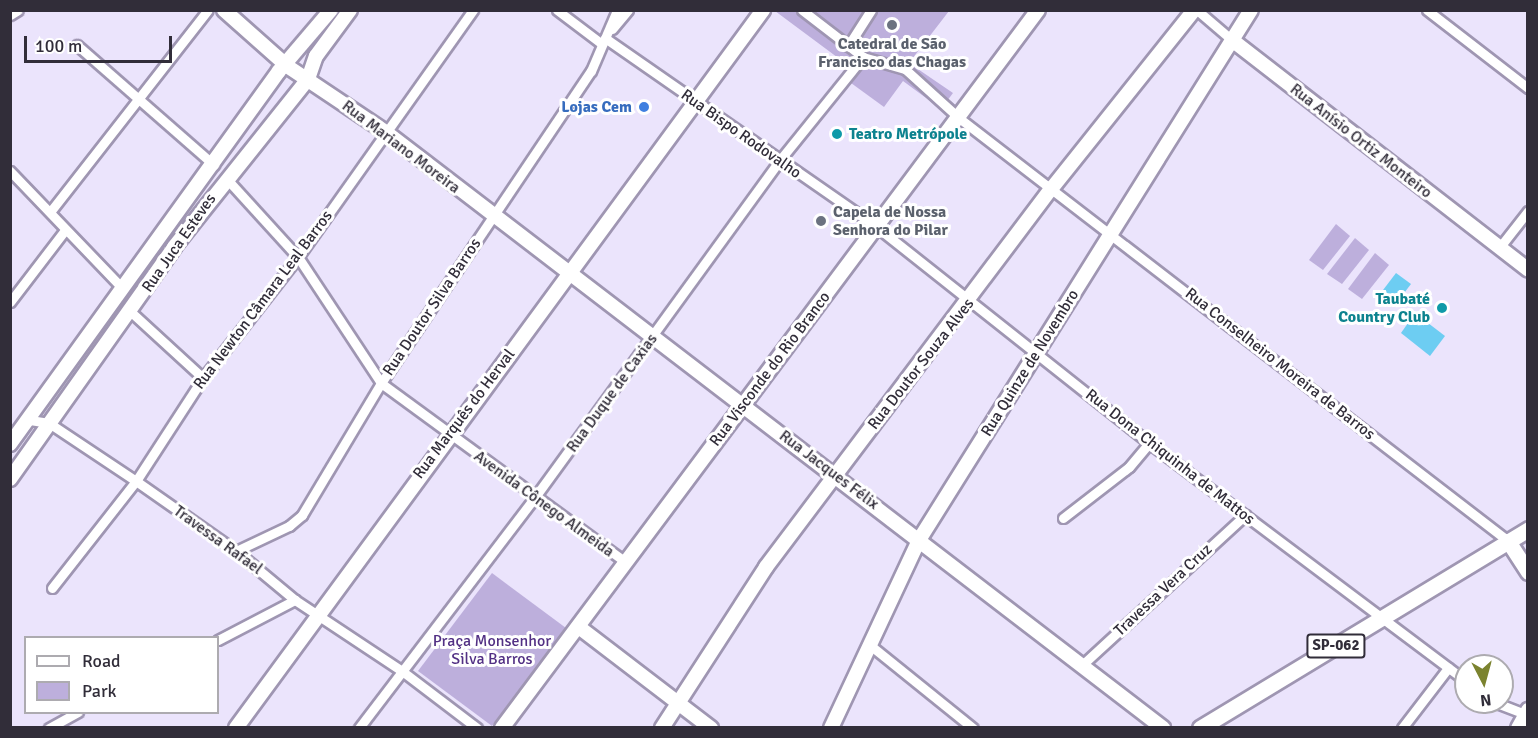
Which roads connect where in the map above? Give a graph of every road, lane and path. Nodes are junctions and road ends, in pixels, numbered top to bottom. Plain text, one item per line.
1 (18, 10) edge
2 (208, 10) edge
3 (224, 10) edge
4 (331, 10) edge
5 (350, 10) edge
6 (473, 10) edge
7 (556, 10) edge
8 (617, 10) edge
9 (628, 10) edge
10 (763, 10) edge
11 (801, 10) edge
12 (871, 10) edge
13 (1038, 10) edge
14 (1195, 10) edge
15 (1251, 10) edge
16 (1427, 10) edge
17 (10, 15) edge
18 (1232, 40) junction
19 (603, 41) junction
20 (77, 45) dead end
21 (848, 46) junction
22 (863, 57) junction
23 (287, 66) junction
24 (308, 79) junction
25 (1527, 88) edge
26 (140, 98) junction
27 (695, 102) junction
28 (959, 118) junction
29 (387, 133) junction
30 (779, 161) junction
31 (214, 165) junction
32 (10, 171) edge
33 (226, 178) junction
34 (1052, 188) junction
35 (50, 212) junction
36 (1527, 212) edge
37 (492, 217) junction
38 (878, 228) junction
39 (65, 230) junction
40 (1111, 233) junction
41 (1499, 248) junction
42 (298, 257) junction
43 (1527, 270) edge
44 (570, 275) junction
45 (123, 289) junction
46 (10, 302) edge
47 (969, 303) junction
48 (131, 312) junction
49 (653, 337) junction
50 (79, 353) junction
51 (1036, 355) junction
52 (92, 364) junction
53 (203, 378) junction
54 (381, 383) junction
55 (742, 405) junction
56 (30, 420) junction
57 (49, 423) junction
58 (448, 435) junction
59 (1149, 442) junction
60 (10, 446) edge
61 (24, 456) junction
62 (836, 474) junction
63 (10, 479) edge
64 (136, 481) junction
65 (536, 498) junction
66 (1245, 515) junction
67 (1063, 518) dead end
68 (1527, 529) edge
69 (919, 540) junction
70 (1508, 541) junction
71 (236, 551) junction
72 (626, 562) junction
73 (1527, 572) edge
74 (52, 588) dead end
75 (295, 600) junction
76 (316, 614) junction
77 (1382, 618) junction
78 (580, 628) junction
79 (219, 639) edge
80 (870, 645) junction
81 (1082, 665) junction
82 (1448, 668) junction
83 (402, 670) junction
84 (1454, 672) edge
85 (678, 704) junction
86 (74, 714) edge
87 (967, 726) edge
88 (49, 728) edge
89 (236, 728) edge
90 (359, 728) edge
91 (477, 728) edge
92 (502, 728) edge
93 (662, 728) edge
94 (711, 728) edge
95 (831, 728) edge
96 (1163, 728) edge
97 (1200, 728) edge
98 (1402, 728) edge

1 - 17 street
2 - 26 street
3 - 23 main road
4 - 23 main road, Rua Juca Esteves
5 - 24 main road, Rua Juca Esteves
6 - 29 street, Rua Newton Câmara Leal Barros
7 - 19 street, Rua Bispo Rodovalho
8 - 19 street, Rua Doutor Silva Barros
9 - 19 street
10 - 27 main road, Rua Marquês do Herval
11 - 21 street
12 - 21 street
13 - 28 main road, Rua Visconde do Rio Branco
14 - 18 street, Rua Anísio Ortiz Monteiro
14 - 34 main road, Rua Doutor Souza Alves
15 - 18 main road, Rua Quinze de Novembro
16 - 25 street
18 - 40 main road, Rua Quinze de Novembro
18 - 41 main road, Rua Anísio Ortiz Monteiro
19 - 27 street, Rua Bispo Rodovalho
19 - 37 street, Rua Doutor Silva Barros
20 - 26 street
21 - 22 street
22 - 28 street, Rua Conselheiro Moreira de Barros
22 - 30 street, Rua Duque de Caxias
23 - 24 main road, Rua Mariano Moreira
23 - 31 main road, Rua Juca Esteves
24 - 29 main road, Rua Mariano Moreira
24 - 33 main road, Rua Juca Esteves
26 - 31 street
26 - 35 street
27 - 30 street, Rua Bispo Rodovalho
27 - 44 main road, Rua Marquês do Herval
28 - 34 street, Rua Conselheiro Moreira de Barros
28 - 38 main road, Rua Visconde do Rio Branco
29 - 37 main road, Rua Mariano Moreira
29 - 42 street, Rua Newton Câmara Leal Barros
30 - 38 street, Rua Bispo Rodovalho
30 - 49 street, Rua Duque de Caxias
31 - 45 main road, Rua Juca Esteves
32 - 35 street
33 - 42 street, Avenida Cônego Almeida
33 - 48 main road, Rua Juca Esteves
34 - 40 street, Rua Conselheiro Moreira de Barros
34 - 47 main road, Rua Doutor Souza Alves
35 - 39 street
36 - 41 street
37 - 44 main road, Rua Jacques Félix
37 - 54 street, Rua Doutor Silva Barros
38 - 47 street, Rua Dona Chiquinha de Mattos
38 - 55 main road, Rua Visconde do Rio Branco
39 - 45 street
39 - 46 street
40 - 51 main road, Rua Quinze de Novembro
40 - 70 street, Rua Conselheiro Moreira de Barros
41 - 43 main road, Rua Anísio Ortiz Monteiro
42 - 53 street, Rua Newton Câmara Leal Barros
42 - 54 street, Avenida Cônego Almeida
44 - 49 main road, Rua Jacques Félix
44 - 58 main road, Rua Marquês do Herval
45 - 50 main road, Rua Juca Esteves
47 - 51 street, Rua Dona Chiquinha de Mattos
47 - 62 main road, Rua Doutor Souza Alves
48 - 52 main road, Rua Juca Esteves
48 - 53 street
49 - 55 main road, Rua Jacques Félix
49 - 65 street, Rua Duque de Caxias
50 - 52 main road
50 - 56 main road, Rua Juca Esteves
51 - 59 street, Rua Dona Chiquinha de Mattos
51 - 69 main road, Rua Quinze de Novembro
52 - 57 main road, Rua Juca Esteves
53 - 64 street, Rua Newton Câmara Leal Barros
54 - 58 street, Avenida Cônego Almeida
54 - 71 street, Rua Doutor Silva Barros
55 - 62 main road, Rua Jacques Félix
55 - 72 main road, Rua Visconde do Rio Branco
56 - 57 street, Travessa Rafael
56 - 60 main road, Rua Juca Esteves
57 - 61 main road, Rua Juca Esteves
57 - 64 street, Travessa Rafael
58 - 65 street, Avenida Cônego Almeida
58 - 76 main road, Rua Marquês do Herval
59 - 66 street, Rua Dona Chiquinha de Mattos
59 - 67 street
60 - 61 main road
61 - 63 main road, Rua Juca Esteves
62 - 69 main road, Rua Jacques Félix
62 - 85 main road, Rua Doutor Souza Alves
64 - 71 street, Travessa Rafael
64 - 74 street, Rua Newton Câmara Leal Barros
65 - 72 street, Avenida Cônego Almeida
65 - 83 street, Rua Duque de Caxias
66 - 77 street, Rua Dona Chiquinha de Mattos
66 - 81 street, Travessa Vera Cruz
68 - 70 main road, SP-062
69 - 80 main road, Rua Quinze de Novembro
69 - 81 main road, Rua Jacques Félix
70 - 73 main road
70 - 77 main road, SP-062
71 - 75 street, Travessa Rafael
72 - 78 main road, Rua Visconde do Rio Branco
75 - 76 street, Travessa Rafael
75 - 79 street
76 - 83 street, Travessa Rafael
76 - 89 main road, Rua Marquês do Herval
77 - 82 street, Rua Dona Chiquinha de Mattos
77 - 97 main road, SP-062
78 - 85 main road
78 - 92 main road, Rua Visconde do Rio Branco
80 - 87 street
80 - 95 main road, Rua Quinze de Novembro
81 - 96 main road, Rua Jacques Félix
82 - 84 street, Rua Dona Chiquinha de Mattos
82 - 98 street
83 - 90 street, Rua Duque de Caxias
83 - 91 street
85 - 93 main road, Rua Doutor Souza Alves
85 - 94 main road
86 - 88 street

